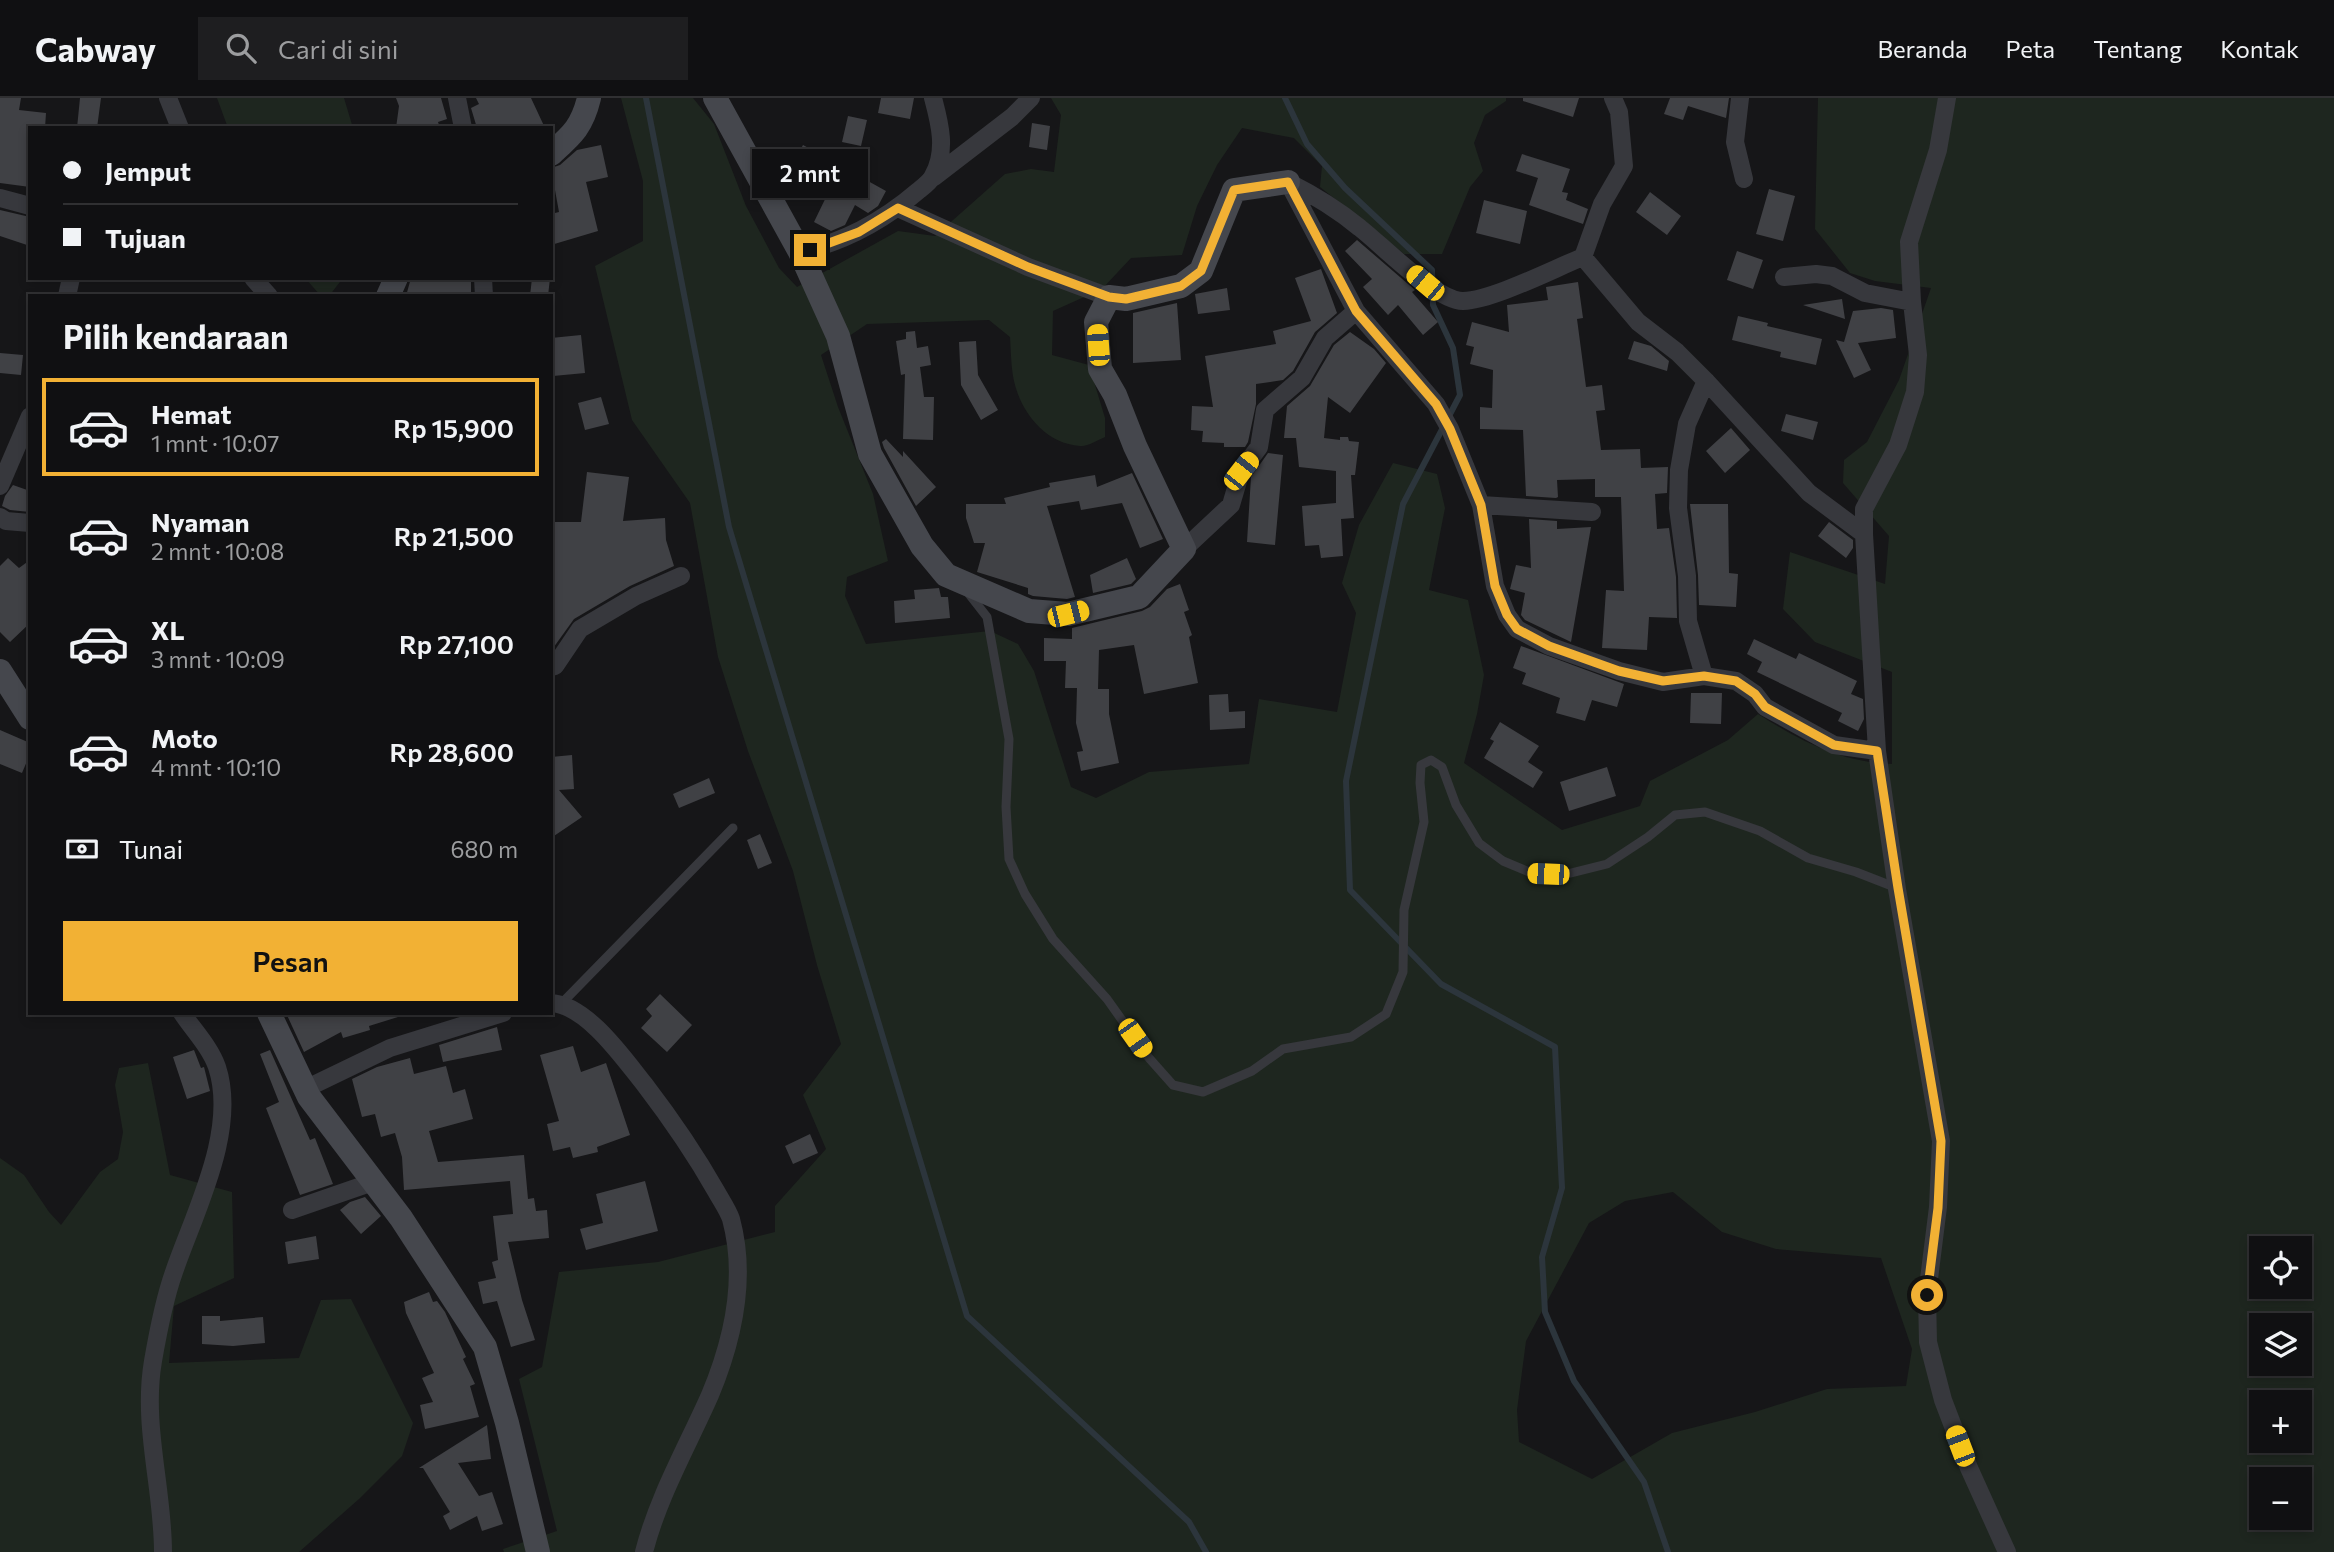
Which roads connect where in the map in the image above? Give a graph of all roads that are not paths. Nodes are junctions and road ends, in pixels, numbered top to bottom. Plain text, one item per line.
1 (168, 98) edge
2 (457, 98) edge
3 (589, 98) edge
4 (715, 98) edge
5 (933, 98) edge
6 (1031, 98) edge
7 (1613, 98) edge
8 (1740, 98) edge
9 (1947, 98) edge
10 (179, 126) edge
11 (463, 126) edge
12 (553, 152) edge
13 (933, 178) junction
14 (1744, 179) dead end
15 (1288, 182) junction
16 (0, 198) edge
17 (28, 205) edge
18 (898, 208) junction
19 (800, 253) junction
20 (1583, 257) junction
21 (1784, 276) dead end
22 (255, 280) edge
23 (267, 294) edge
24 (1109, 297) junction
25 (1912, 302) junction
26 (1356, 311) junction
27 (1706, 381) junction
28 (28, 421) edge
29 (0, 486) edge
30 (1481, 505) junction
31 (1592, 512) dead end
32 (0, 517) edge
33 (28, 523) edge
34 (1864, 534) junction
35 (1184, 550) junction
36 (946, 575) junction
37 (681, 576) dead end
38 (553, 666) edge
39 (0, 671) edge
40 (1704, 676) junction
41 (28, 715) edge
42 (1877, 751) junction
43 (733, 828) dead end
44 (1898, 888) junction
45 (556, 1003) edge
46 (183, 1015) edge
47 (270, 1015) edge
48 (495, 1015) edge
49 (305, 1089) junction
50 (373, 1182) junction
51 (292, 1210) dead end
52 (163, 1552) edge
53 (538, 1552) edge
54 (644, 1552) edge
55 (2007, 1552) edge

1 - 10 street
2 - 11 street
3 - 12 street
4 - 19 street
5 - 13 street
6 - 13 street
7 - 20 street
8 - 14 street
9 - 25 street
13 - 18 street
15 - 20 street
15 - 24 street
15 - 26 street
16 - 17 street
18 - 19 street
18 - 24 street
19 - 36 street
20 - 27 street
21 - 25 street
22 - 23 street
24 - 35 street
25 - 34 street
26 - 30 street
26 - 35 street
27 - 34 street
27 - 40 street
28 - 29 street
30 - 31 street
30 - 40 street
32 - 33 street
34 - 42 street
35 - 36 street
36 - 44 lane
37 - 38 street
39 - 41 street
40 - 42 street
42 - 44 street
43 - 45 lane
44 - 55 street
45 - 54 street
46 - 52 street
47 - 49 street
48 - 49 street
49 - 50 street
50 - 51 street
50 - 53 street

